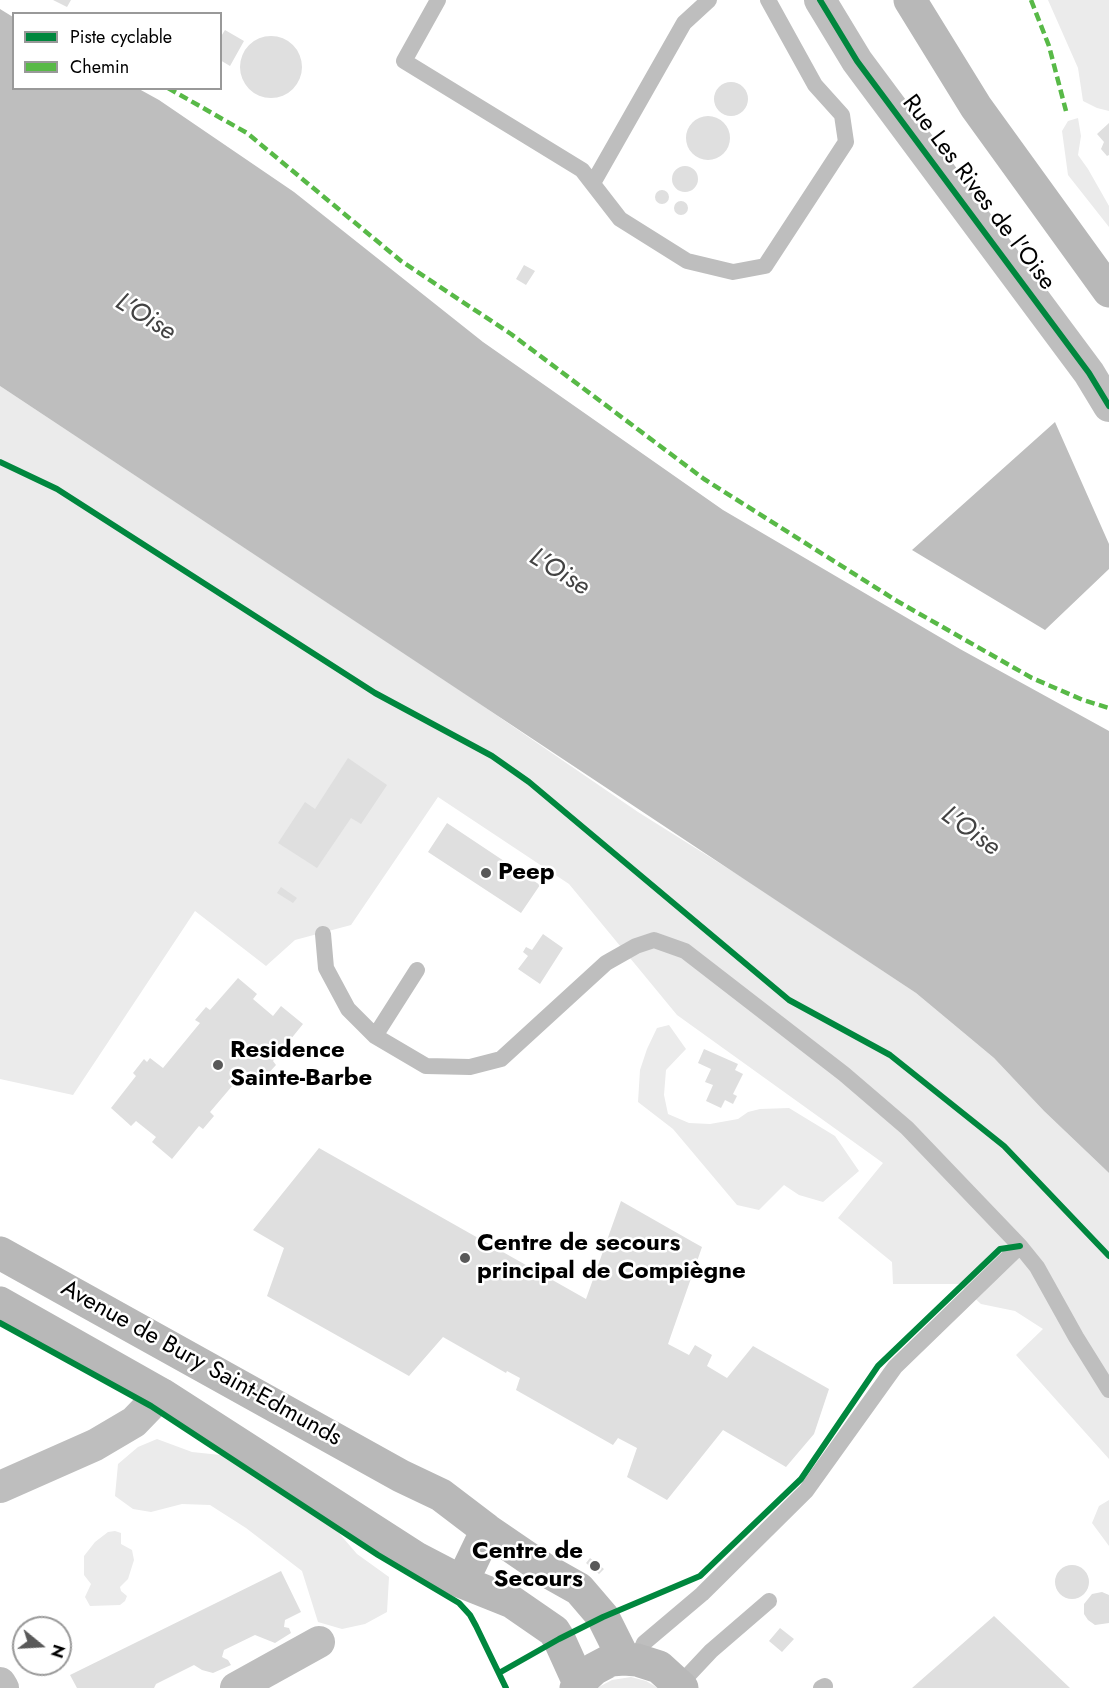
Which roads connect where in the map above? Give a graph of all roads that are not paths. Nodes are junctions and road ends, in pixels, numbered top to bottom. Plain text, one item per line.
1 (438, 0) edge
2 (709, 0) edge
3 (768, 0) edge
4 (820, 0) edge
5 (910, 0) edge
6 (593, 183) junction
7 (1109, 291) edge
8 (1109, 406) edge
9 (323, 934) dead end
10 (417, 970) dead end
11 (375, 1036) junction
12 (1020, 1246) junction
13 (0, 1253) edge
14 (0, 1303) edge
15 (1109, 1390) edge
16 (161, 1394) junction
17 (0, 1487) edge
18 (487, 1530) junction
19 (462, 1582) junction
20 (769, 1601) dead end
21 (319, 1642) dead end
22 (631, 1659) junction
23 (0, 1683) edge
24 (578, 1685) edge
25 (681, 1686) edge
26 (3, 1688) edge
27 (236, 1688) edge

1 - 6 lane
2 - 6 lane
3 - 6 lane
4 - 8 street, Rue Les Rives de l'Oise
5 - 7 main road
9 - 11 lane
10 - 11 lane
11 - 12 lane
12 - 15 lane
12 - 22 lane
13 - 18 main road, Avenue de Bury Saint-Edmunds
14 - 16 main road, Avenue de Bury Saint-Edmunds
16 - 17 street
16 - 19 main road, Avenue de Bury Saint-Edmunds
18 - 19 main road
18 - 22 main road
19 - 24 main road, Avenue de Bury Saint-Edmunds
20 - 25 lane
21 - 27 street
22 - 24 main road
22 - 25 main road
23 - 26 street

